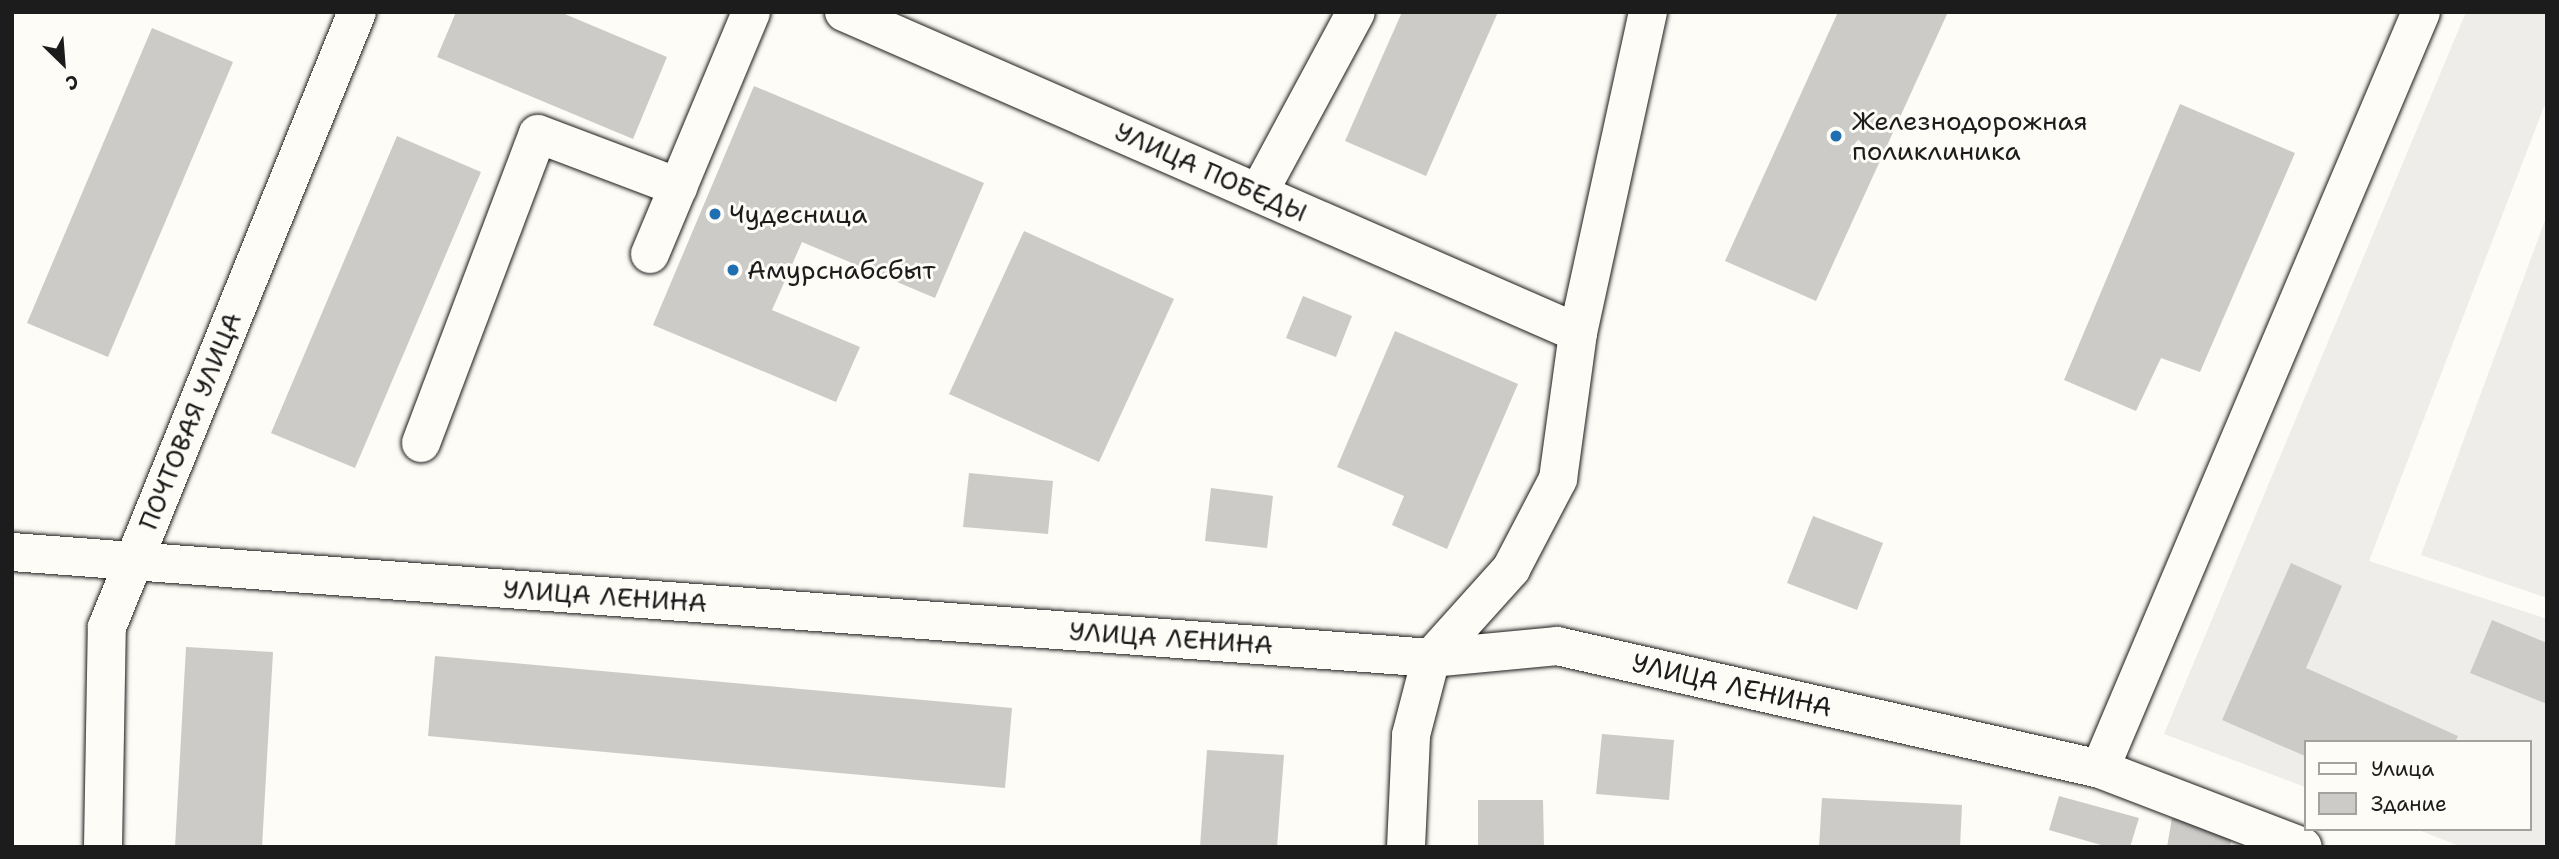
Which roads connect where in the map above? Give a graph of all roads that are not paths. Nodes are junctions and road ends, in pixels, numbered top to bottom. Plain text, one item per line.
1 (357, 12) edge
2 (751, 12) edge
3 (844, 12) edge
4 (1356, 12) edge
5 (1648, 12) edge
6 (2421, 12) edge
7 (678, 187) junction
8 (1259, 192) junction
9 (650, 254) dead end
10 (1578, 333) junction
11 (421, 443) dead end
12 (12, 552) edge
13 (132, 561) junction
14 (1432, 658) junction
15 (2100, 769) junction
16 (103, 847) edge
17 (1406, 847) edge
18 (2303, 847) edge

1 - 13 street, ПОЧТОВАЯ УЛИЦА
2 - 7 street
3 - 8 street, УЛИЦА ПОБЕДЫ
4 - 8 street
5 - 10 street
6 - 15 street
7 - 9 street
7 - 11 street
8 - 10 street, УЛИЦА ПОБЕДЫ
10 - 14 street
12 - 13 street, УЛИЦА ЛЕНИНА
13 - 14 street, УЛИЦА ЛЕНИНА
13 - 16 street, ПОЧТОВАЯ УЛИЦА
14 - 15 street, УЛИЦА ЛЕНИНА
14 - 17 street
15 - 18 street, УЛИЦА ЛЕНИНА

